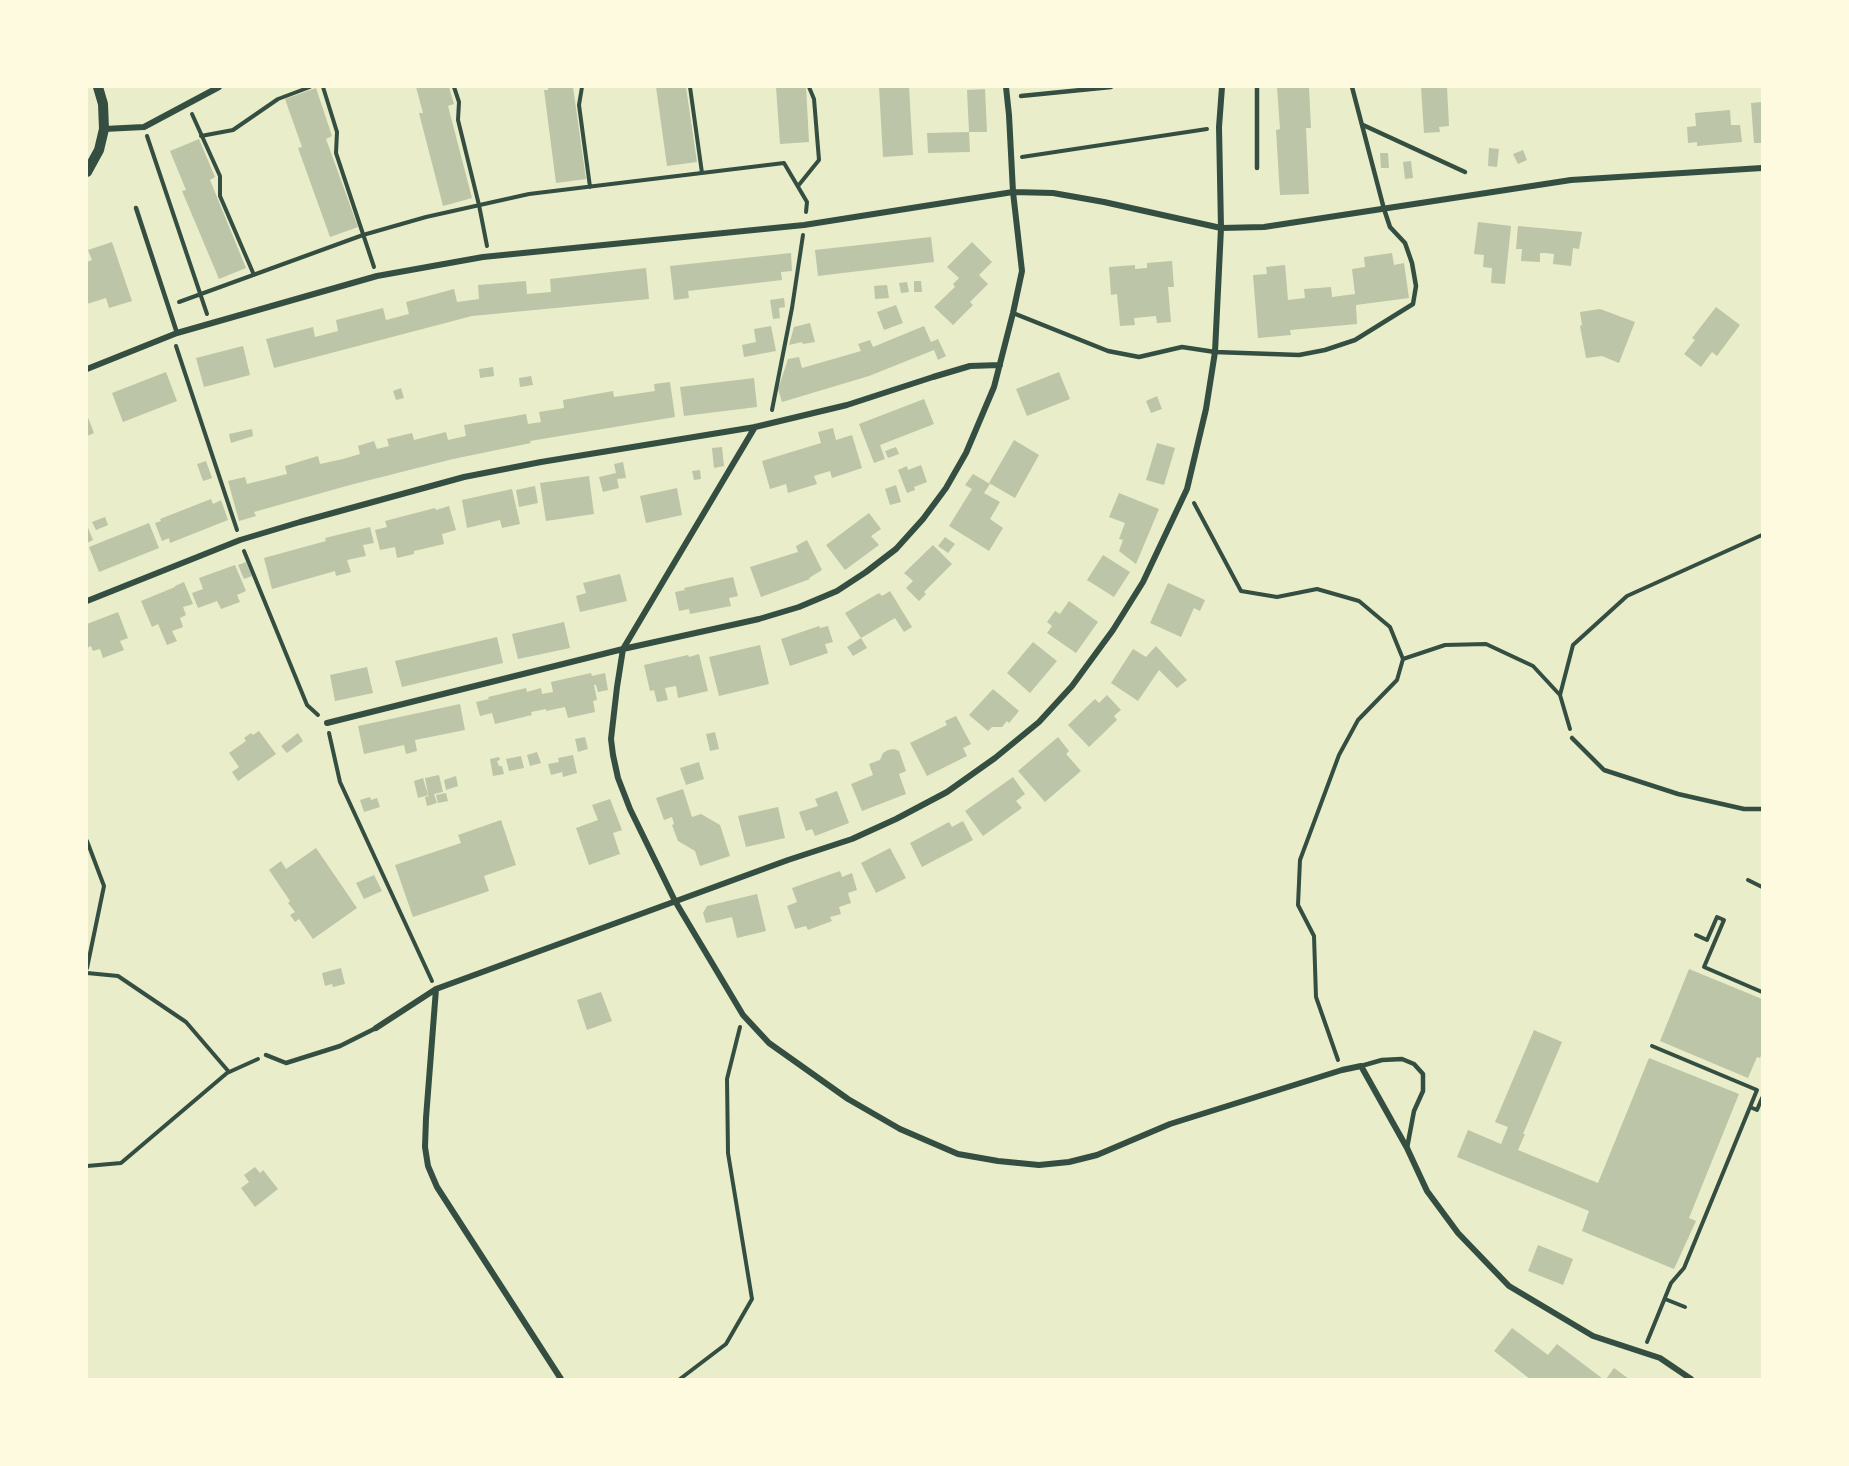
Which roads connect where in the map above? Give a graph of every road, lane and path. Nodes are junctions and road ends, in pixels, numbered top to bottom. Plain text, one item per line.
1 (98, 87) edge
2 (219, 87) edge
3 (310, 87) edge
4 (323, 87) edge
5 (454, 87) edge
6 (582, 87) edge
7 (690, 87) edge
8 (809, 87) edge
9 (1006, 87) edge
10 (1111, 87) edge
11 (1222, 87) edge
12 (1257, 87) edge
13 (1352, 87) edge
14 (1021, 96) dead end
15 (187, 104) junction
16 (1363, 124) junction
17 (144, 127) junction
18 (1219, 127) junction
19 (104, 129) junction
20 (201, 136) junction
21 (1012, 158) junction
22 (1257, 168) dead end
23 (1762, 168) edge
24 (87, 172) edge
25 (1465, 172) dead end
26 (702, 173) junction
27 (798, 186) junction
28 (590, 187) junction
29 (1013, 192) junction
30 (479, 205) junction
31 (136, 207) dead end
32 (1384, 209) junction
33 (804, 225) junction
34 (1221, 228) junction
35 (363, 235) junction
36 (489, 256) junction
37 (254, 275) junction
38 (377, 276) junction
39 (201, 294) junction
40 (168, 306) junction
41 (1013, 313) junction
42 (211, 324) junction
43 (177, 333) junction
44 (1215, 352) junction
45 (181, 361) dead end
46 (1000, 365) junction
47 (87, 369) edge
48 (770, 424) junction
49 (755, 427) junction
50 (1187, 489) junction
51 (1762, 535) edge
52 (240, 540) junction
53 (87, 601) edge
54 (623, 649) junction
55 (1403, 659) junction
56 (1560, 695) junction
57 (327, 723) junction
58 (1572, 738) joint
59 (1762, 809) edge
60 (87, 842) edge
61 (1748, 880) dead end
62 (1762, 887) edge
63 (675, 901) junction
64 (1696, 935) dead end
65 (87, 968) edge
66 (87, 973) edge
67 (436, 989) junction
68 (1762, 992) edge
69 (743, 1015) junction
70 (376, 1028) joint
71 (1652, 1046) dead end
72 (266, 1055) joint
73 (1361, 1066) junction
74 (1342, 1070) junction
75 (230, 1072) junction
76 (1762, 1098) edge
77 (1750, 1107) junction
78 (1407, 1148) junction
79 (87, 1166) edge
80 (1665, 1299) junction
81 (1685, 1307) dead end
82 (1643, 1352) junction
83 (561, 1379) edge
84 (680, 1379) edge
85 (1691, 1379) edge

1 - 19 street
2 - 15 street
3 - 20 path
4 - 35 path
5 - 30 path
6 - 28 path
7 - 26 path
8 - 27 path
9 - 21 street
10 - 14 lane
11 - 18 street
12 - 22 lane
13 - 16 lane
15 - 17 street
15 - 20 path
16 - 25 lane
16 - 32 lane
17 - 19 street
17 - 39 path
18 - 21 path
18 - 34 street
19 - 24 street
20 - 37 path
21 - 29 street
23 - 32 street
26 - 27 path
26 - 28 path
27 - 33 path
28 - 30 path
29 - 33 street
29 - 34 street
29 - 41 street
30 - 35 path
30 - 36 path
31 - 40 lane
32 - 34 street
32 - 44 lane
33 - 36 street
33 - 48 path
34 - 44 street
35 - 37 path
35 - 38 path
36 - 38 street
37 - 39 path
38 - 42 street
39 - 40 path
39 - 42 path
40 - 43 lane
41 - 44 lane
41 - 46 street
42 - 43 street
43 - 47 street
44 - 50 street
45 - 52 path
46 - 48 street
46 - 54 street
48 - 49 street
49 - 52 street
49 - 54 street
50 - 55 path
50 - 63 street
51 - 56 path
52 - 53 street
52 - 57 path
54 - 57 street
54 - 63 street
55 - 56 path
55 - 74 path
56 - 58 path
57 - 67 path
58 - 59 lane
60 - 65 path
61 - 62 path
63 - 67 street
63 - 69 street
64 - 68 path
66 - 75 path
67 - 70 street
67 - 83 street
69 - 74 street
69 - 84 path
70 - 72 lane
71 - 77 path
72 - 75 path
73 - 74 street
73 - 78 street
73 - 78 lane
75 - 79 path
76 - 77 path
77 - 80 path
78 - 82 street
80 - 81 path
80 - 82 path
82 - 85 street

